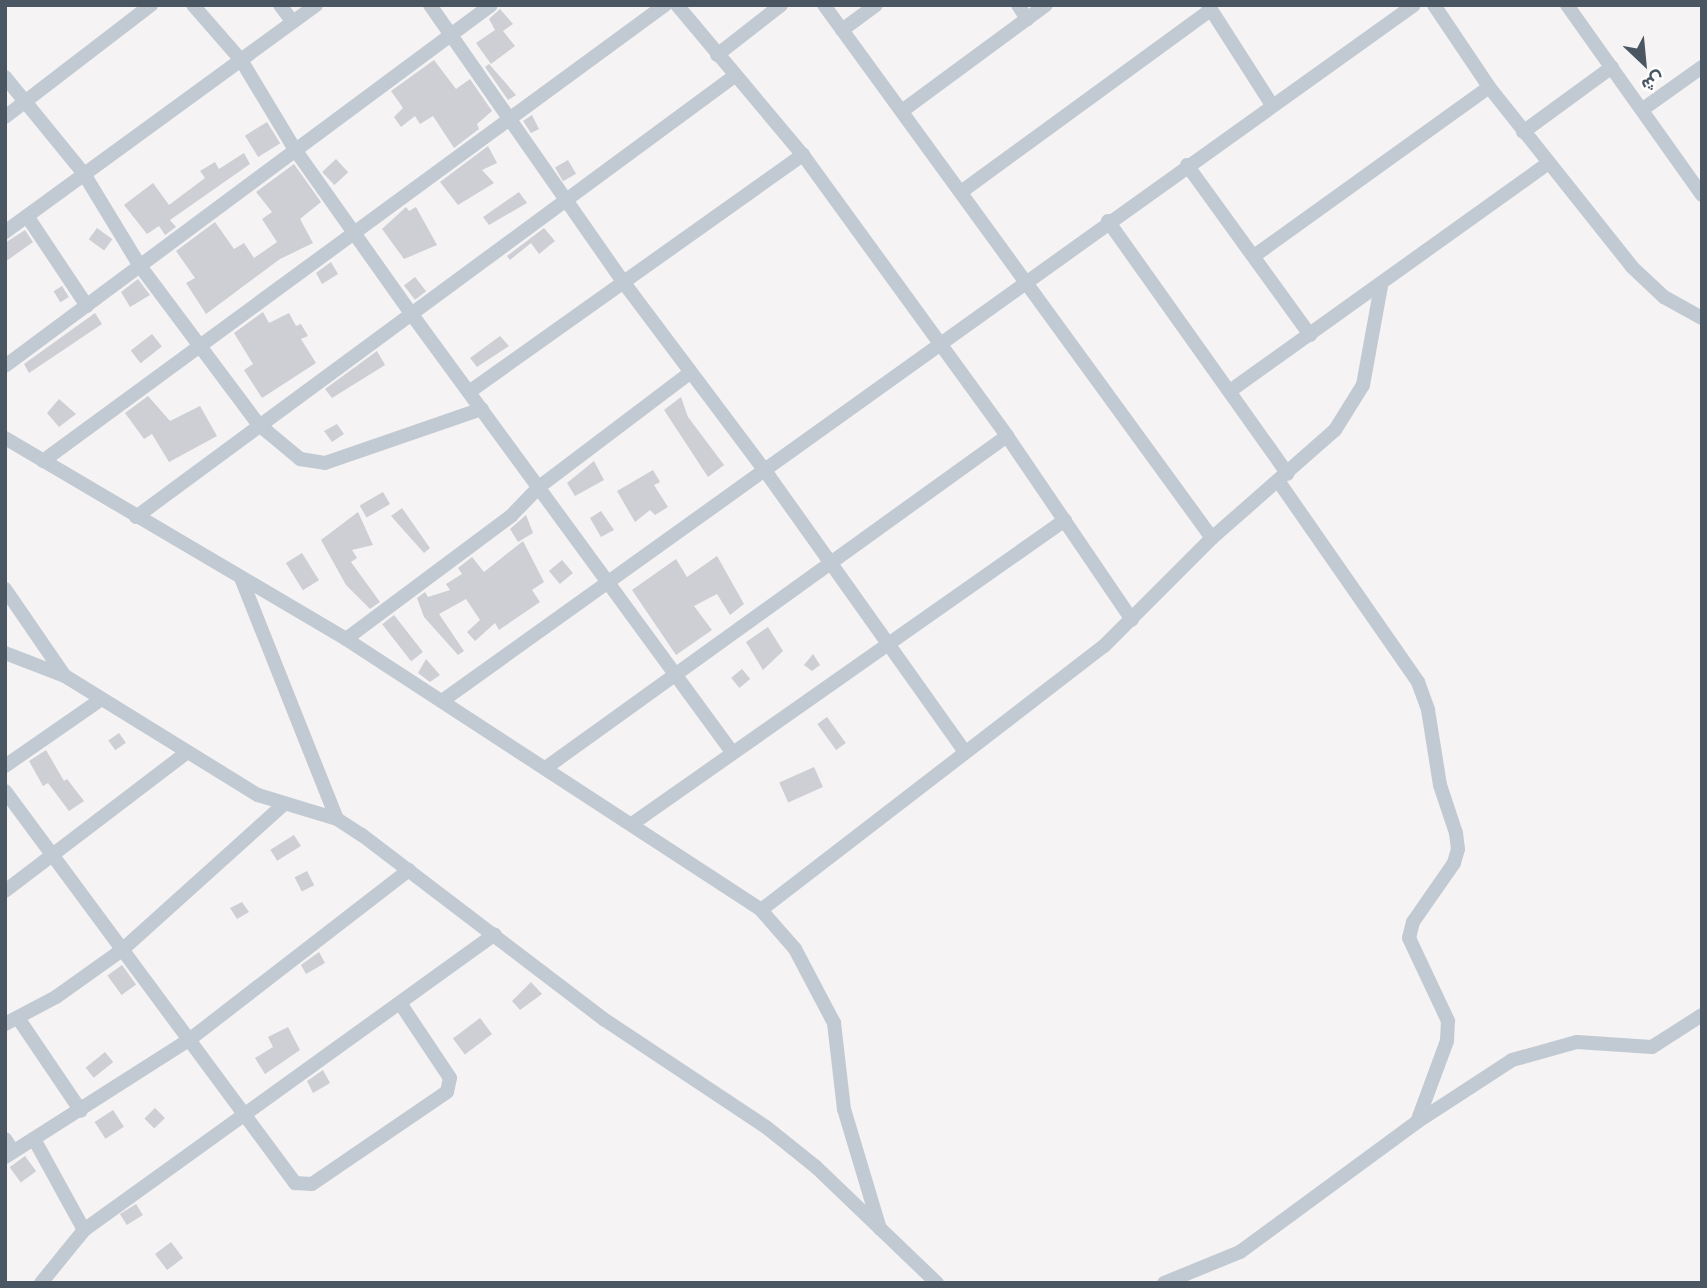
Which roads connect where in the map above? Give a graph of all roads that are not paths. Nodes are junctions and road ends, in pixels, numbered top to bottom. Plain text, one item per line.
1 (151, 5) edge
2 (192, 5) edge
3 (280, 5) edge
4 (316, 5) edge
5 (430, 5) edge
6 (491, 5) edge
7 (666, 5) edge
8 (677, 5) edge
9 (781, 5) edge
10 (824, 5) edge
11 (876, 5) edge
12 (1018, 5) edge
13 (1046, 5) edge
14 (1415, 5) edge
15 (1434, 5) edge
16 (1567, 5) edge
17 (1209, 8) edge
18 (1027, 19) junction
19 (293, 22) junction
20 (842, 30) junction
21 (448, 35) junction
22 (717, 55) junction
23 (241, 60) junction
24 (1612, 67) junction
25 (1702, 67) edge
26 (5, 76) edge
27 (733, 77) junction
28 (1489, 87) junction
29 (25, 103) junction
30 (1272, 105) junction
31 (1643, 109) junction
32 (902, 111) junction
33 (5, 117) edge
34 (508, 119) junction
35 (1523, 132) junction
36 (296, 151) junction
37 (803, 155) junction
38 (1549, 163) junction
39 (1187, 165) junction
40 (84, 174) junction
41 (1700, 189) edge
42 (961, 192) junction
43 (564, 198) junction
44 (27, 216) junction
45 (1108, 221) junction
46 (5, 232) edge
47 (353, 232) junction
48 (1254, 256) junction
49 (140, 267) junction
50 (1026, 282) junction
51 (624, 283) junction
52 (1381, 286) junction
53 (87, 306) junction
54 (410, 312) junction
55 (1702, 318) edge
56 (1311, 335) junction
57 (941, 344) junction
58 (199, 345) junction
59 (5, 366) edge
60 (690, 373) junction
61 (1230, 391) junction
62 (470, 392) junction
63 (482, 409) junction
64 (258, 424) junction
65 (1007, 436) junction
66 (5, 438) edge
67 (43, 461) junction
68 (766, 472) junction
69 (1284, 478) junction
70 (539, 487) junction
71 (136, 517) junction
72 (1065, 520) junction
73 (1212, 538) junction
74 (830, 562) junction
75 (241, 578) junction
76 (606, 584) junction
77 (5, 589) edge
78 (1132, 620) junction
79 (346, 639) junction
80 (887, 643) junction
81 (5, 653) edge
82 (675, 675) junction
83 (65, 676) junction
84 (99, 701) junction
85 (442, 701) junction
86 (964, 751) junction
87 (732, 752) junction
88 (185, 754) junction
89 (5, 766) edge
90 (548, 767) junction
91 (5, 791) edge
92 (282, 806) junction
93 (337, 819) junction
94 (632, 824) junction
95 (53, 857) junction
96 (408, 870) junction
97 (5, 891) edge
98 (761, 910) junction
99 (495, 934) junction
100 (122, 950) junction
101 (400, 1003) junction
102 (1702, 1015) edge
103 (12, 1021) edge
104 (189, 1040) junction
105 (81, 1111) junction
106 (246, 1114) junction
107 (1417, 1122) junction
108 (34, 1139) junction
109 (8, 1149) edge
110 (880, 1229) junction
111 (84, 1230) junction
112 (41, 1283) edge
113 (937, 1283) edge
114 (1164, 1283) edge

1 - 29 street
2 - 23 street
3 - 19 street
4 - 19 street
5 - 21 street
6 - 21 street
7 - 34 street
8 - 22 street
9 - 22 street
10 - 20 street
11 - 20 street
12 - 18 street
13 - 18 street
14 - 30 street
15 - 28 street
16 - 24 street
17 - 30 street
17 - 42 street
18 - 32 street
19 - 23 street
20 - 32 street
21 - 34 street
21 - 36 street
22 - 27 street
23 - 36 street
23 - 40 street
24 - 31 street
24 - 35 street
25 - 31 street
26 - 29 street
27 - 37 street
27 - 43 street
28 - 35 street
28 - 48 street
29 - 33 street
29 - 40 street
30 - 39 street
31 - 41 street
32 - 42 street
34 - 43 street
34 - 47 street
35 - 38 street
36 - 47 street
36 - 49 street
37 - 51 street
37 - 57 street
38 - 52 street
38 - 55 street
39 - 45 street
39 - 48 street
40 - 44 street
40 - 49 street
42 - 50 street
43 - 51 street
43 - 54 street
44 - 46 street
44 - 53 street
45 - 50 street
45 - 61 street
47 - 54 street
47 - 58 street
48 - 56 street
49 - 53 street
49 - 58 street
50 - 57 street
50 - 73 street
51 - 60 street
51 - 62 street
52 - 56 street
52 - 69 street
53 - 59 street
54 - 62 street
54 - 64 street
56 - 61 street
57 - 65 street
57 - 68 street
58 - 64 street
58 - 67 street
60 - 68 street
60 - 70 street
61 - 69 street
62 - 63 street
63 - 64 street
63 - 70 street
64 - 71 street
65 - 72 street
65 - 74 street
66 - 67 street
67 - 71 street
68 - 74 street
68 - 76 street
69 - 73 street
69 - 107 street
70 - 76 street
70 - 79 street
71 - 75 street
72 - 78 street
72 - 80 street
73 - 78 street
74 - 80 street
74 - 82 street
75 - 79 street
75 - 93 street
76 - 82 street
76 - 85 street
77 - 83 street
78 - 86 street
79 - 85 street
80 - 86 street
80 - 87 street
81 - 83 street
82 - 87 street
82 - 90 street
83 - 84 street
84 - 88 street
84 - 89 street
85 - 90 street
86 - 98 street
87 - 94 street
88 - 92 street
88 - 95 street
90 - 94 street
91 - 95 street
92 - 93 street
92 - 100 street
93 - 96 street
94 - 98 street
95 - 97 street
95 - 100 street
96 - 99 street
96 - 104 street
98 - 110 street
99 - 101 street
99 - 110 street
100 - 103 street
100 - 104 street
101 - 106 street
101 - 106 street
102 - 107 street
103 - 105 street
104 - 105 street
104 - 106 street
105 - 108 street
106 - 111 street
107 - 114 street
108 - 109 street
108 - 111 street
110 - 113 street
111 - 112 street

